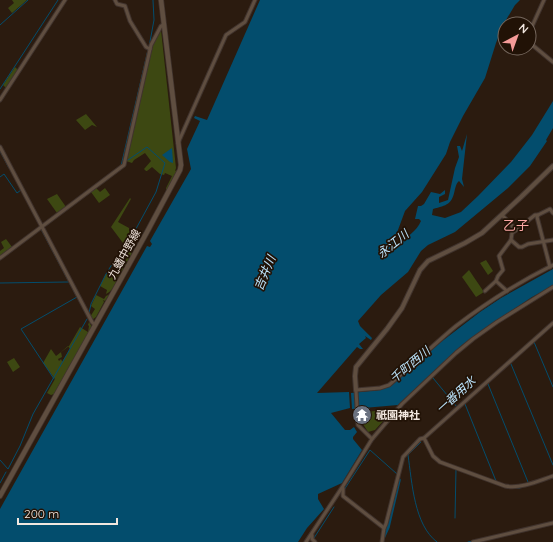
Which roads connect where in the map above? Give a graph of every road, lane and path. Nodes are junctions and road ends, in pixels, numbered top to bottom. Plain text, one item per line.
1 (65, 0) edge
2 (115, 0) edge
3 (161, 0) edge
4 (254, 0) edge
5 (544, 0) edge
6 (537, 16) edge
7 (163, 25) junction
8 (149, 49) junction
9 (537, 49) edge
10 (553, 62) edge
11 (0, 100) edge
12 (177, 144) junction
13 (0, 147) edge
14 (552, 169) edge
15 (553, 213) edge
16 (502, 215) junction
17 (538, 215) junction
18 (41, 226) junction
19 (516, 230) junction
20 (511, 240) junction
21 (553, 240) edge
22 (543, 241) junction
23 (0, 258) edge
24 (552, 266) edge
25 (496, 281) junction
26 (553, 287) edge
27 (507, 291) junction
28 (485, 292) dead end
29 (553, 323) edge
30 (95, 325) junction
31 (356, 390) junction
32 (372, 439) junction
33 (422, 439) junction
34 (553, 476) edge
35 (343, 486) junction
36 (0, 496) edge
37 (553, 523) edge
38 (384, 528) junction
39 (312, 533) junction
40 (313, 541) edge
41 (383, 541) edge
42 (306, 542) edge
43 (473, 542) edge

1 - 11 street
2 - 8 street
3 - 7 main road, 九蟠中野線
4 - 12 street
5 - 6 street
7 - 8 street
7 - 12 main road, 九蟠中野線
8 - 18 street
9 - 10 street
12 - 30 main road, 九蟠中野線
13 - 18 street
14 - 16 street
15 - 17 street
16 - 19 street
16 - 31 street
17 - 19 street
17 - 22 street
18 - 23 street
18 - 30 street
19 - 20 street
20 - 22 street
20 - 25 street
21 - 22 street
22 - 24 street
24 - 27 street
25 - 27 street
25 - 28 street
26 - 32 street
27 - 31 street
29 - 33 street
30 - 36 main road, 九蟠中野線
31 - 32 street
32 - 35 street
33 - 34 street
33 - 38 street
35 - 38 street
35 - 39 street
37 - 43 street
38 - 41 street
39 - 40 street
39 - 42 street

